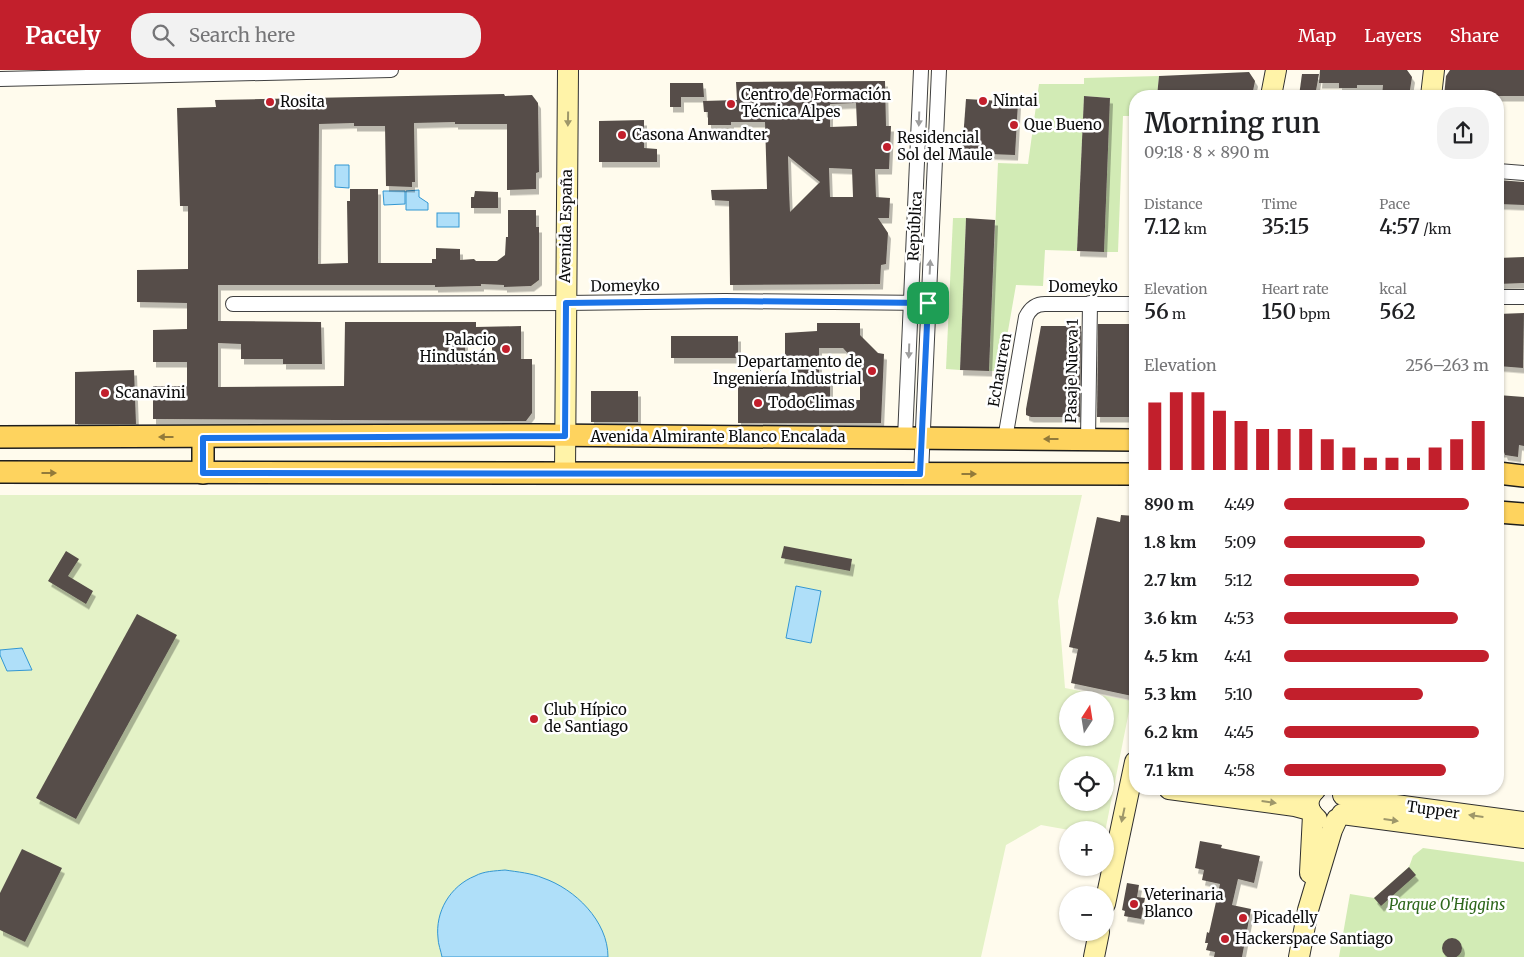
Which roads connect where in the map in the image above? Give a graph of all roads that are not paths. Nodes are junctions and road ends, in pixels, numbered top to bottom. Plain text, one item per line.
1 (391, 70) edge
2 (568, 70) edge
3 (921, 70) edge
4 (939, 70) edge
5 (1276, 70) edge
6 (1434, 70) edge
7 (0, 78) edge
8 (1272, 90) edge
9 (1432, 90) edge
10 (1504, 171) edge
11 (1524, 173) edge
12 (1524, 296) edge
13 (1504, 297) edge
14 (566, 303) junction
15 (911, 303) junction
16 (928, 303) junction
17 (1090, 303) junction
18 (232, 304) dead end
19 (1129, 304) edge
20 (1032, 308) joint
21 (565, 436) junction
22 (0, 437) edge
23 (203, 438) junction
24 (914, 438) junction
25 (1005, 439) junction
26 (1088, 439) junction
27 (1129, 440) edge
28 (0, 472) edge
29 (203, 473) junction
30 (565, 473) junction
31 (920, 474) junction
32 (1129, 474) edge
33 (1504, 474) edge
34 (1524, 476) edge
35 (1504, 512) edge
36 (1524, 514) edge
37 (1129, 795) edge
38 (1213, 795) edge
39 (1313, 801) edge
40 (1340, 804) edge
41 (1524, 822) edge
42 (1524, 838) edge
43 (1109, 886) edge
44 (1308, 910) junction
45 (1097, 941) edge
46 (1094, 957) edge
47 (1299, 957) edge

1 - 7 street
2 -> 14 street, Avenida España
3 -> 15 street, República
16 -> 4 street, República
5 - 8 street
6 - 9 street
10 - 11 street
12 - 13 street
14 - 15 street, Domeyko
14 - 18 street, Domeyko
14 - 21 street, Avenida España
15 - 16 street, Domeyko
15 -> 24 street, República
16 - 24 street, República
17 - 19 street, Domeyko
17 - 20 street, Domeyko
17 - 26 street, Pasaje Nueva 1
20 - 25 street, Echaurren
21 - 23 main road, Avenida Almirante Blanco Encalada
21 - 24 main road, Avenida Almirante Blanco Encalada
21 - 30 street, Avenida España
23 -> 22 main road, Avenida Almirante Blanco Encalada
23 - 29 main road
24 - 25 main road, Avenida Almirante Blanco Encalada
24 - 31 street, República
26 -> 25 main road, Avenida Almirante Blanco Encalada
26 - 27 main road, Avenida Almirante Blanco Encalada
28 -> 29 main road
29 - 30 main road
30 - 31 main road
31 -> 32 main road
33 - 34 main road
35 - 36 main road
37 -> 43 street
38 -> 39 street
39 - 40 street
39 - 44 street
41 -> 40 street, Tupper
40 -> 42 street, Tupper
40 - 44 street
44 - 47 street
45 - 46 street

